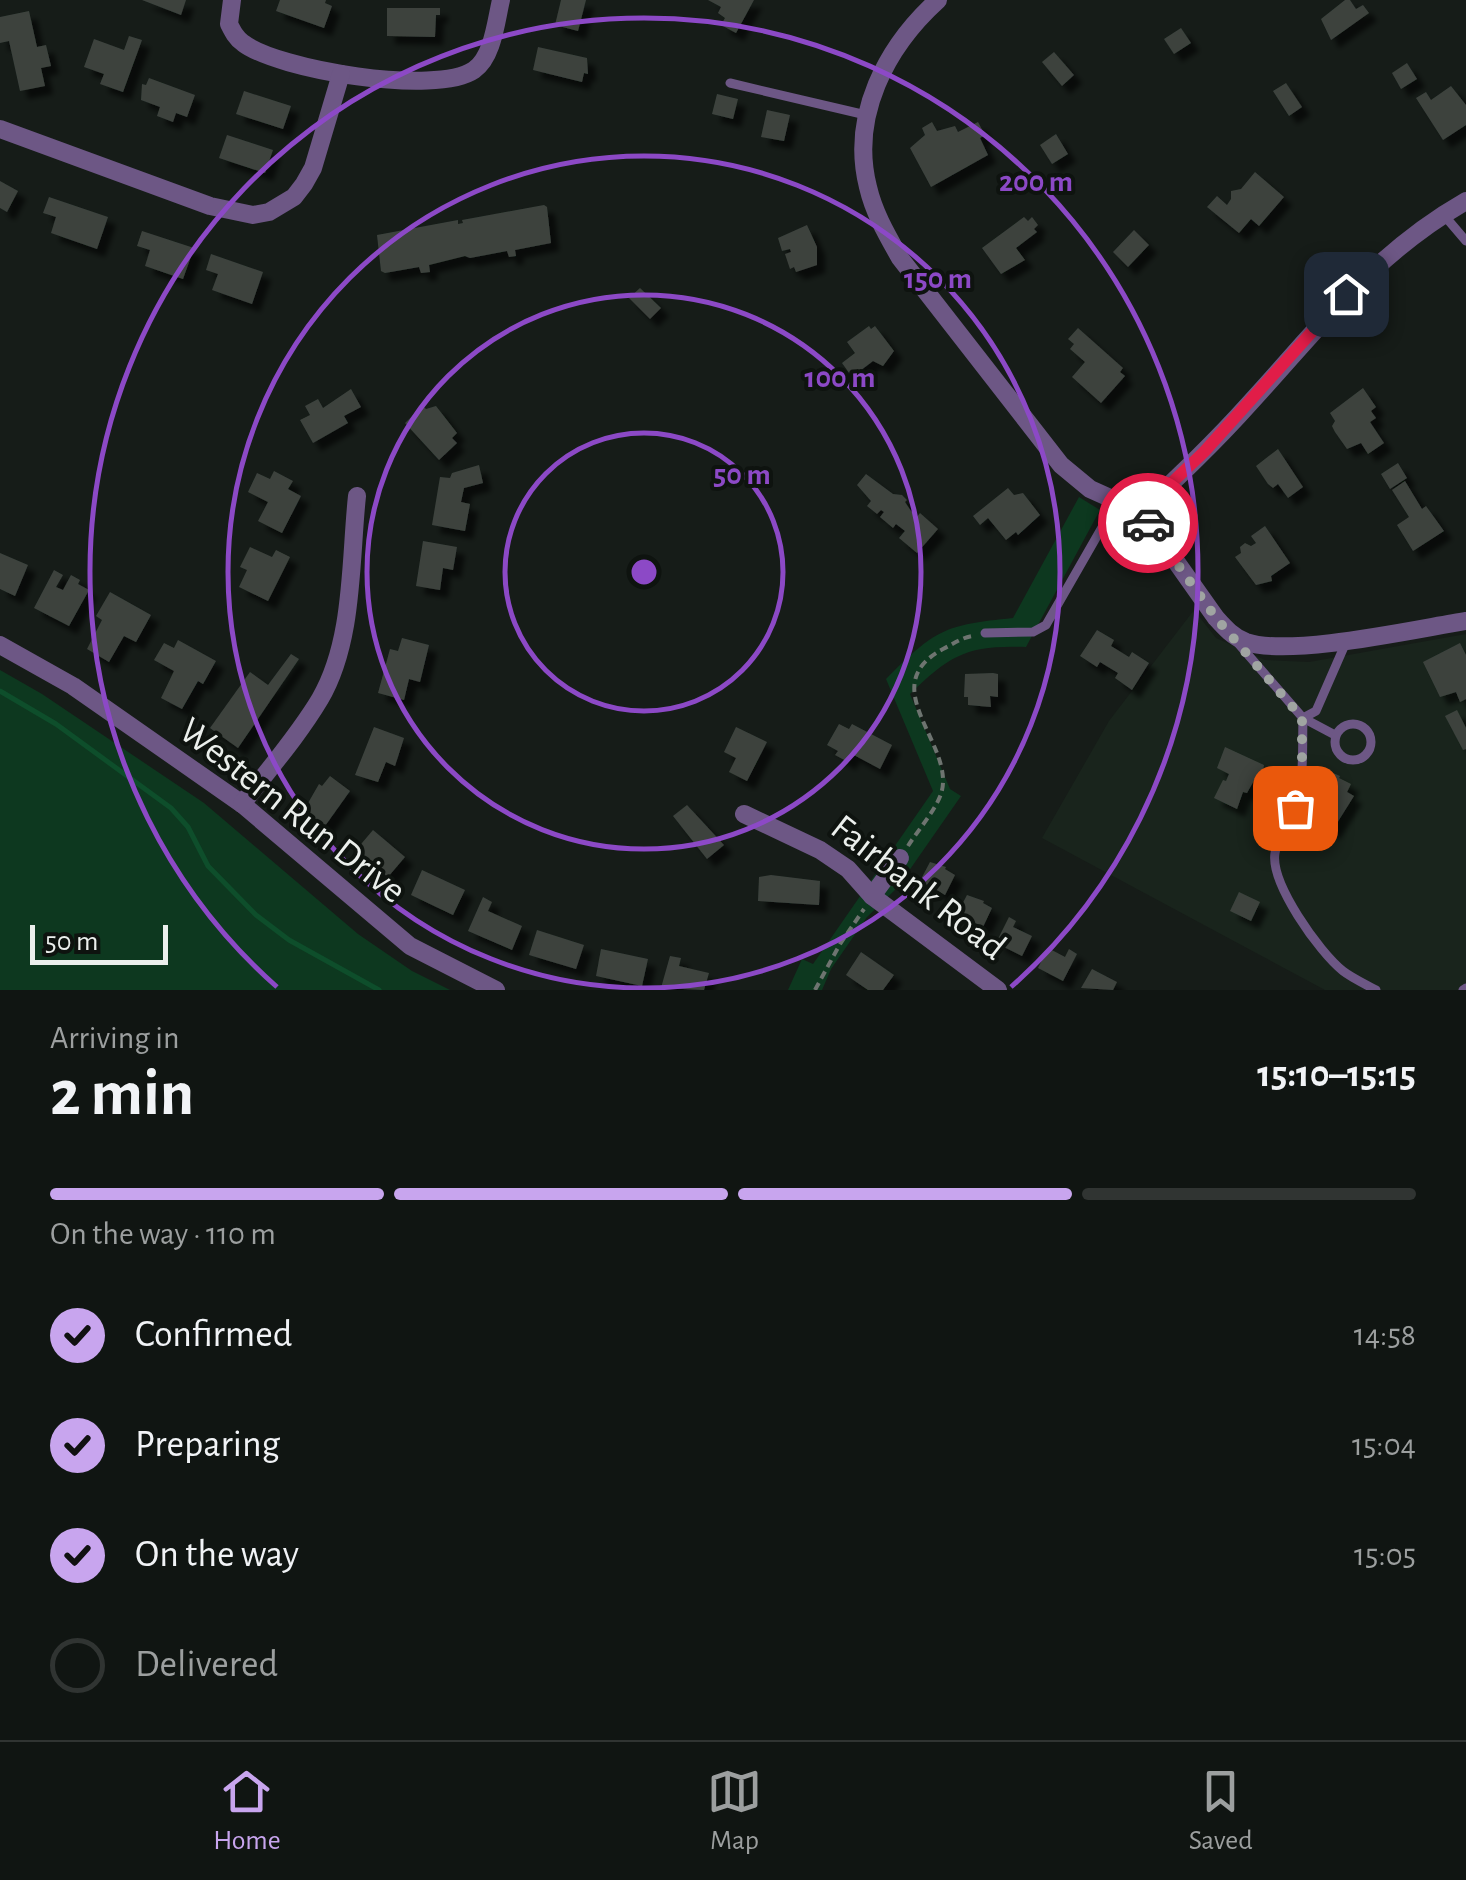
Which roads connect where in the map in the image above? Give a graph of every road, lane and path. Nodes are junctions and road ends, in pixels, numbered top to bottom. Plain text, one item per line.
1 (501, 0) edge
2 (938, 0) edge
3 (231, 4) edge
4 (342, 74) junction
5 (730, 83) dead end
6 (866, 116) junction
7 (0, 129) edge
8 (1466, 201) edge
9 (1442, 214) junction
10 (1466, 241) edge
11 (356, 496) dead end
12 (1116, 503) junction
13 (1141, 512) junction
14 (1466, 621) edge
15 (985, 633) joint
16 (1230, 634) junction
17 (1348, 639) junction
18 (0, 645) edge
19 (1302, 718) junction
20 (1335, 736) junction
21 (242, 804) junction
22 (744, 814) dead end
23 (900, 858) joint
24 (872, 896) junction
25 (496, 990) edge
26 (815, 990) edge
27 (998, 990) edge
28 (1376, 990) edge

1 - 4 street
2 - 6 street
3 - 4 street
4 - 7 street
5 - 6 lane
6 - 12 street
8 - 9 street
9 - 10 lane
9 - 13 street
11 - 21 street
12 - 13 street
12 - 15 lane
13 - 16 street
14 - 17 street
15 - 23 path
16 - 17 street
16 - 19 lane
17 - 19 lane
18 - 21 street, Western Run Drive
19 - 20 lane
19 - 28 lane
20 - 20 lane
21 - 25 street, Western Run Drive
22 - 24 street, Fairbank Road
23 - 24 street
24 - 26 path
24 - 27 street, Fairbank Road

